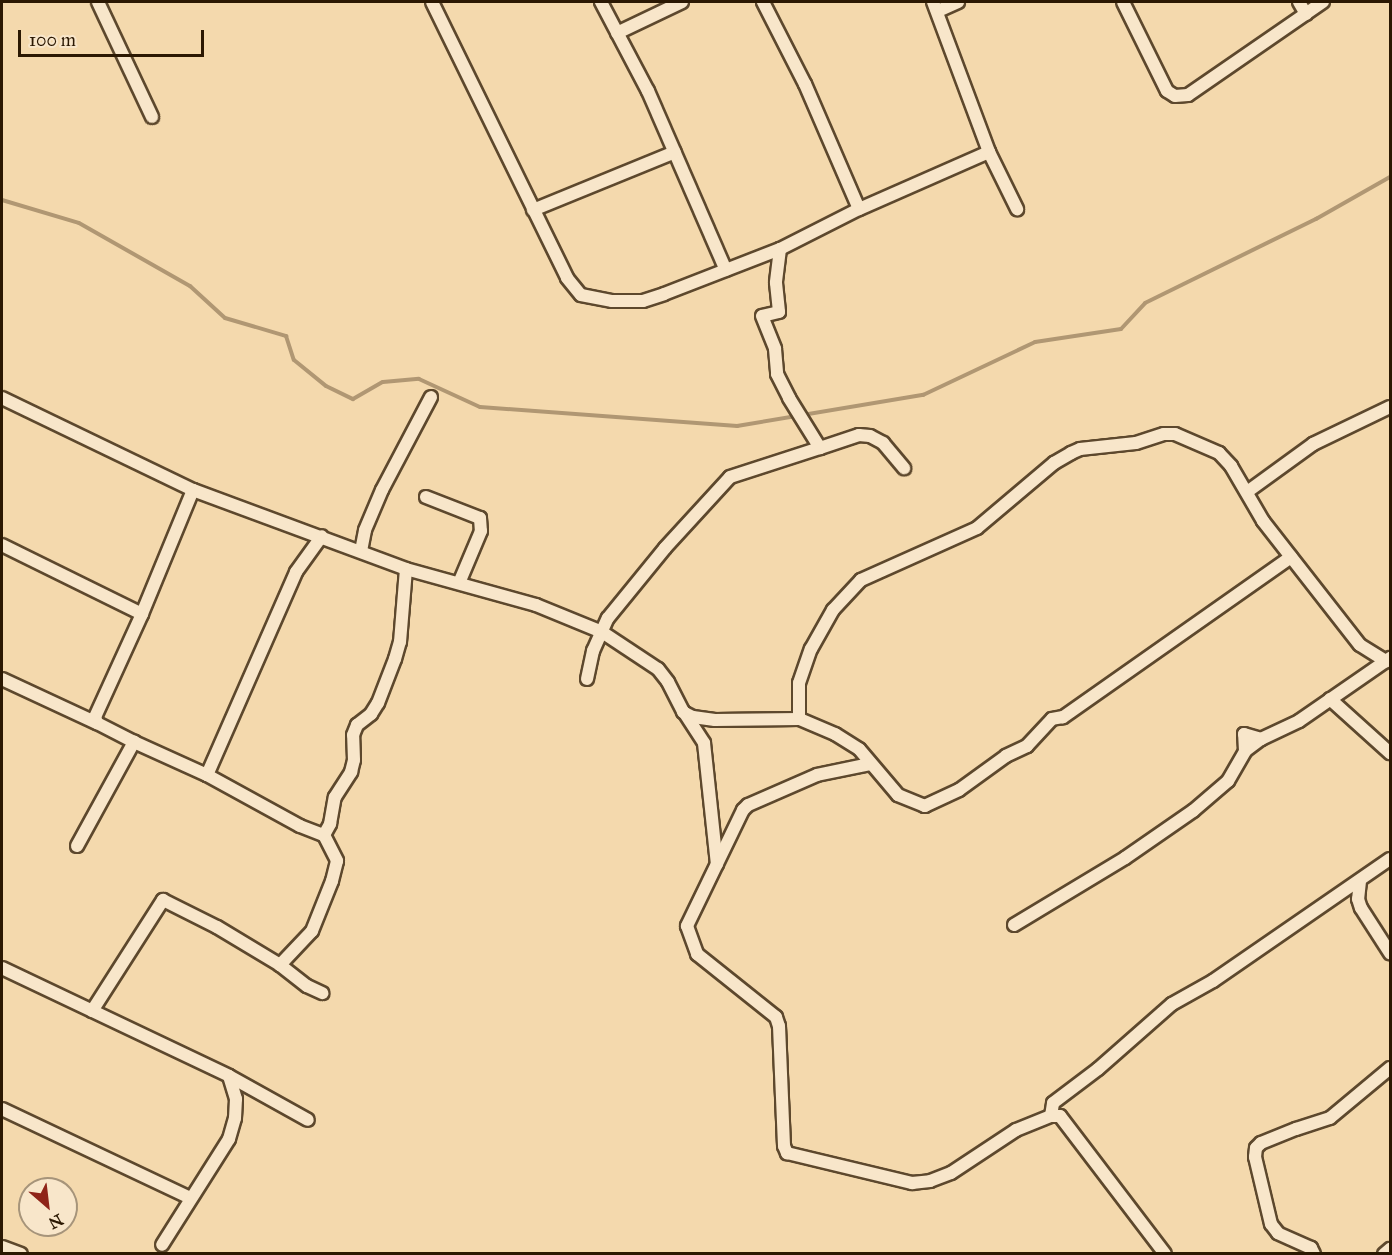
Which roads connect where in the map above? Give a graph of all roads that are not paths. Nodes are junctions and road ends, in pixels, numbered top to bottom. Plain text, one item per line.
1 (98, 2) edge
2 (432, 2) edge
3 (601, 2) edge
4 (682, 2) edge
5 (763, 2) edge
6 (958, 2) edge
7 (1123, 2) edge
8 (1299, 2) edge
9 (1323, 2) edge
10 (936, 6) edge
11 (1306, 14) junction
12 (617, 33) junction
13 (152, 117) dead end
14 (675, 152) junction
15 (988, 152) junction
16 (859, 209) junction
17 (1017, 209) dead end
18 (533, 210) junction
19 (780, 249) junction
20 (726, 270) junction
21 (431, 397) dead end
22 (2, 398) edge
23 (1390, 407) edge
24 (820, 448) junction
25 (904, 468) dead end
26 (193, 490) junction
27 (1247, 492) junction
28 (426, 497) dead end
29 (322, 536) junction
30 (2, 545) edge
31 (361, 551) junction
32 (1291, 557) junction
33 (406, 569) junction
34 (459, 583) junction
35 (142, 614) junction
36 (602, 632) junction
37 (1388, 659) edge
38 (587, 679) dead end
39 (2, 680) edge
40 (1330, 699) junction
41 (683, 711) junction
42 (799, 719) junction
43 (97, 723) junction
44 (134, 742) junction
45 (1390, 753) edge
46 (870, 764) junction
47 (207, 775) junction
48 (324, 835) junction
49 (77, 846) dead end
50 (1390, 859) edge
51 (717, 864) junction
52 (1360, 881) junction
53 (1014, 926) dead end
54 (1390, 953) edge
55 (280, 965) junction
56 (2, 968) edge
57 (322, 993) dead end
58 (92, 1011) junction
59 (1390, 1068) edge
60 (229, 1076) junction
61 (2, 1109) edge
62 (1051, 1116) junction
63 (308, 1120) dead end
64 (190, 1198) junction
65 (162, 1245) dead end
66 (2, 1247) edge
67 (1390, 1249) edge
68 (21, 1254) edge
69 (1165, 1254) edge
70 (1314, 1254) edge
71 (1384, 1254) edge

1 - 13 street
2 - 18 street
3 - 12 street
4 - 12 street
5 - 16 street
6 - 10 street
7 - 11 street
8 - 11 street
9 - 11 street
10 - 15 street
12 - 14 street
14 - 18 street
14 - 20 street
15 - 16 street
15 - 17 street
16 - 19 street
18 - 20 street
19 - 20 street
19 - 24 street
21 - 31 street
22 - 26 street
23 - 27 street
24 - 25 street
24 - 36 street
26 - 29 street
26 - 35 street
27 - 32 street
27 - 42 street
28 - 34 street
29 - 31 street
29 - 47 street
30 - 35 street
31 - 33 street
32 - 37 street
32 - 46 street
33 - 34 street
33 - 48 street
34 - 36 street
35 - 43 street
36 - 38 street
36 - 41 street
37 - 40 street
39 - 43 street
40 - 45 street
40 - 53 street
41 - 42 street
41 - 51 street
42 - 46 street
43 - 44 street
44 - 47 street
44 - 49 street
46 - 51 street
47 - 48 street
48 - 55 street
50 - 52 street
51 - 62 street
52 - 54 street
52 - 62 street
55 - 57 street
55 - 58 street
56 - 58 street
58 - 60 street
59 - 70 street
60 - 63 street
60 - 64 street
61 - 64 street
62 - 69 street
64 - 65 street
66 - 68 street
67 - 71 street

